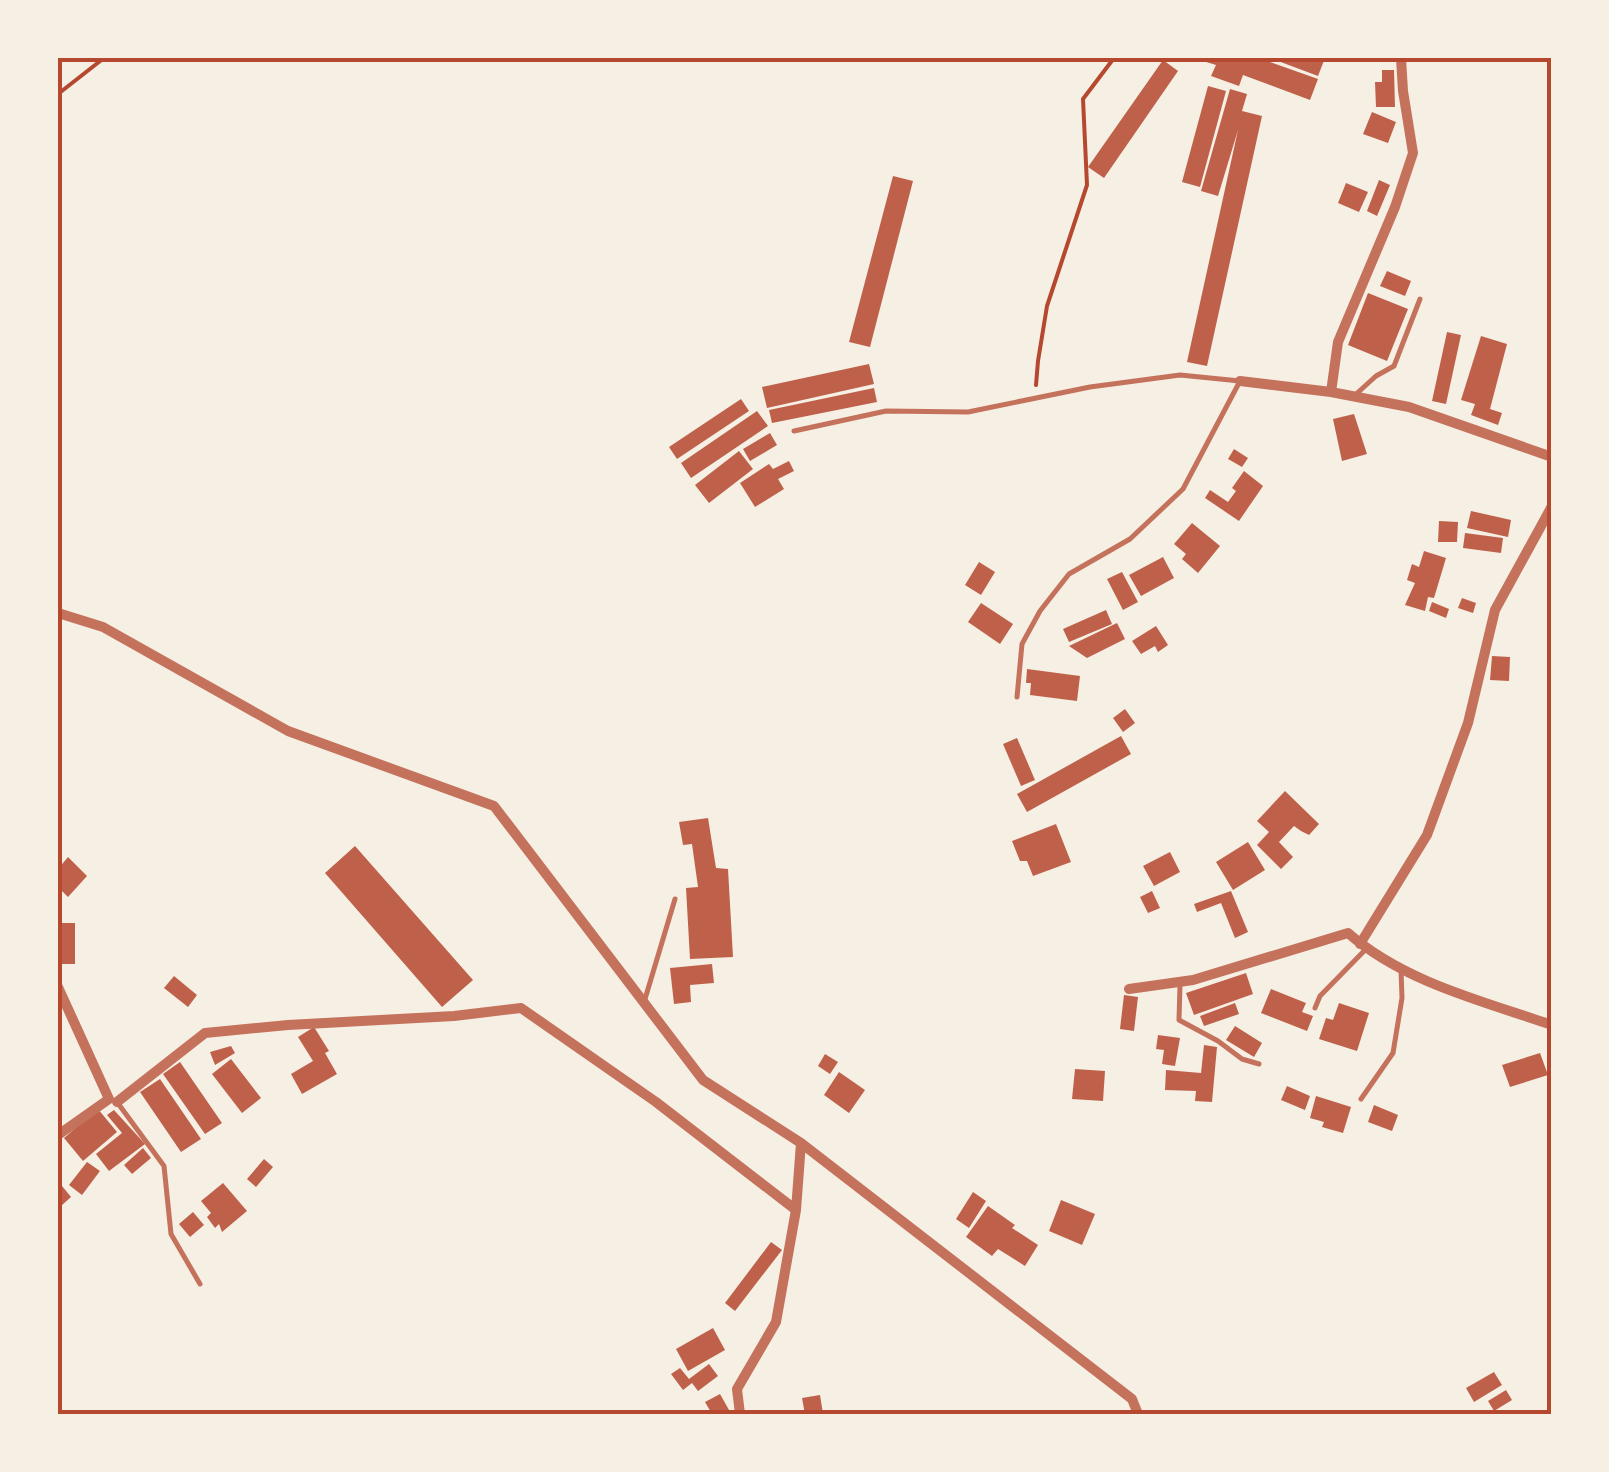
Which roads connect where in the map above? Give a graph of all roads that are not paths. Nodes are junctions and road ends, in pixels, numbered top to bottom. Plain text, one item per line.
1 (1401, 58) edge
2 (1420, 299) dead end
3 (1240, 381) junction
4 (1331, 392) junction
5 (1352, 398) junction
6 (794, 431) dead end
7 (1552, 457) edge
8 (1552, 506) edge
9 (58, 613) edge
10 (1017, 697) dead end
11 (674, 899) dead end
12 (1364, 946) junction
13 (1402, 970) junction
14 (1180, 982) junction
15 (58, 987) edge
16 (1128, 988) dead end
17 (644, 1002) junction
18 (1315, 1008) dead end
19 (1552, 1025) edge
20 (1259, 1064) dead end
21 (1361, 1099) dead end
22 (113, 1101) junction
23 (58, 1135) edge
24 (801, 1143) junction
25 (796, 1210) junction
26 (200, 1284) dead end
27 (740, 1414) edge
28 (1138, 1414) edge

1 - 4 street
2 - 5 lane
3 - 4 street
3 - 6 lane
3 - 10 lane
4 - 5 street
5 - 7 street
8 - 12 street
9 - 17 street
11 - 17 lane
12 - 13 street
12 - 14 street
12 - 18 lane
13 - 19 street
13 - 21 lane
14 - 16 street
14 - 20 lane
15 - 22 street
17 - 24 street
22 - 23 street
22 - 25 street
22 - 26 lane
24 - 25 street
24 - 28 street
25 - 27 street

